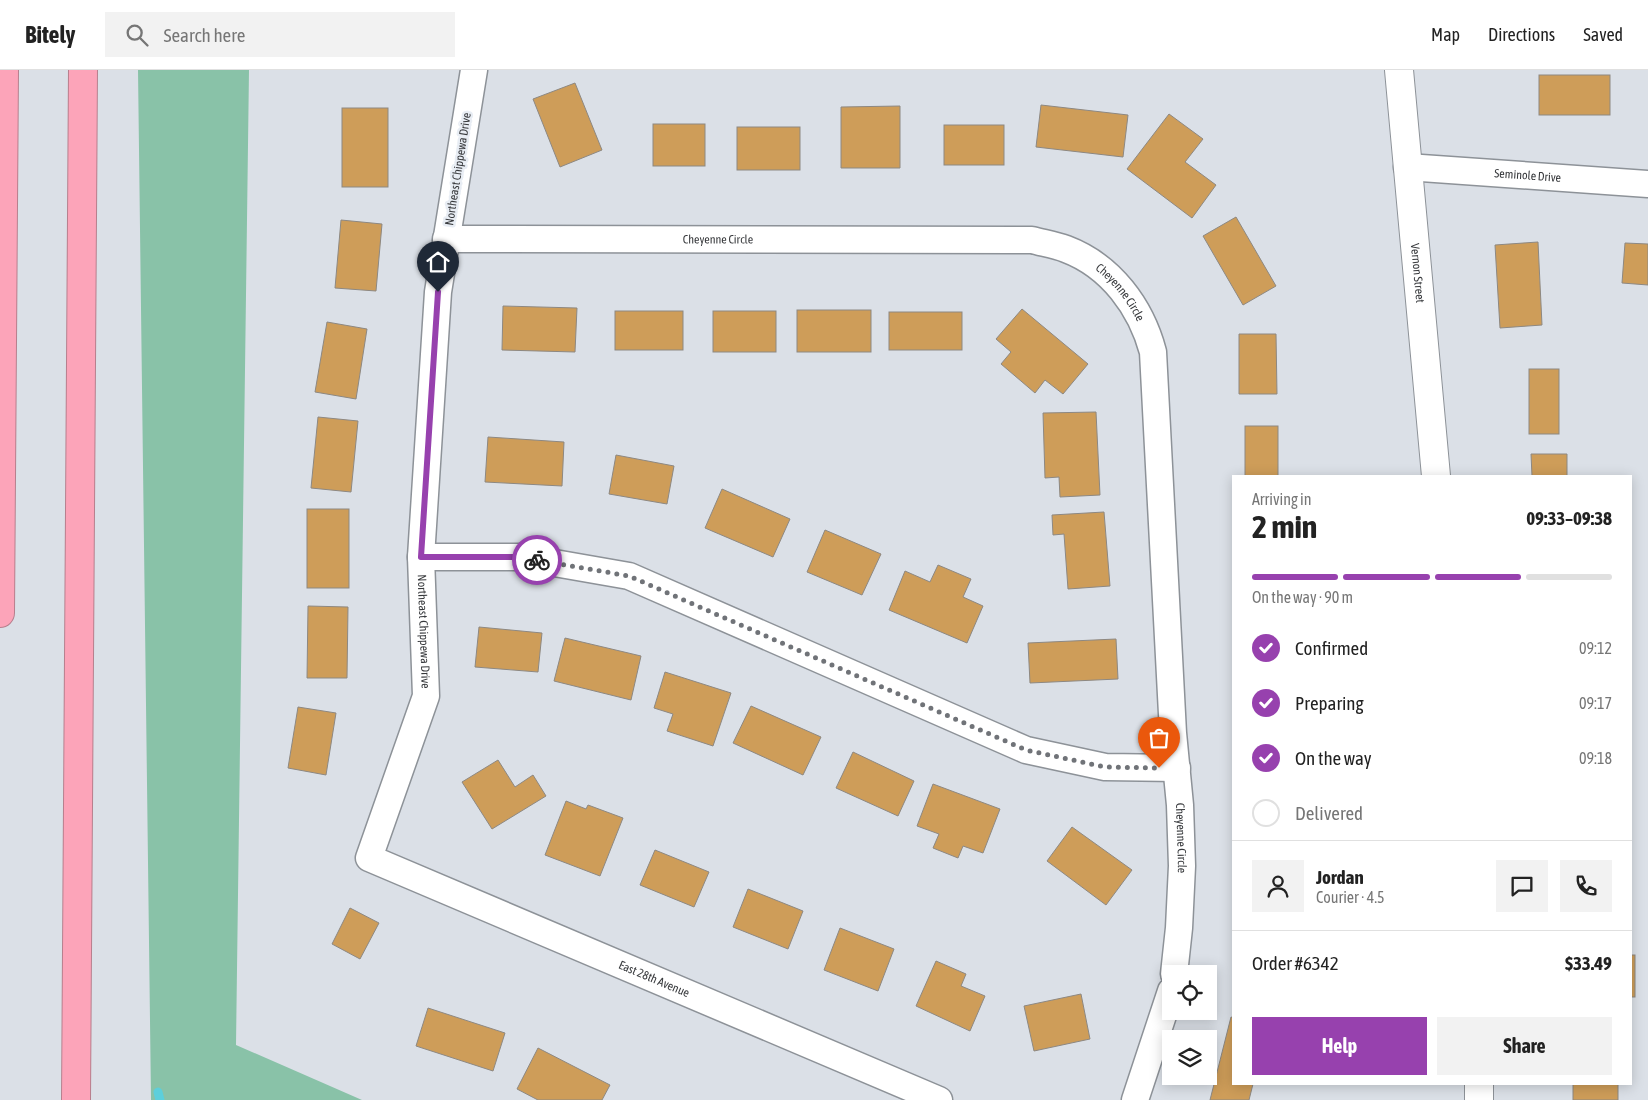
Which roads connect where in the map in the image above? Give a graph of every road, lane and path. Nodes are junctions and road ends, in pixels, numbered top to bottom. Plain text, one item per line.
1 (4, 70) edge
2 (83, 70) edge
3 (474, 70) edge
4 (1399, 70) edge
5 (1407, 167) junction
6 (1648, 184) edge
7 (446, 239) junction
8 (1436, 475) edge
9 (421, 557) junction
10 (0, 613) edge
11 (1177, 768) junction
12 (369, 858) joint
13 (1175, 965) edge
14 (1162, 1018) edge
15 (1479, 1085) edge
16 (76, 1100) edge
17 (939, 1100) edge
18 (1135, 1100) edge
19 (1478, 1100) edge

1 - 10 highway
2 - 16 highway
3 - 7 street, Northeast Chippewa Drive
4 - 5 main road, Vernon Street
5 - 6 street, Seminole Drive
5 - 8 main road, Vernon Street
7 - 9 street, Northeast Chippewa Drive
7 - 11 street, Cheyenne Circle
9 - 11 street
9 - 12 street, Northeast Chippewa Drive
11 - 13 street, Cheyenne Circle
12 - 17 street, East 28th Avenue
14 - 18 street
15 - 19 main road

